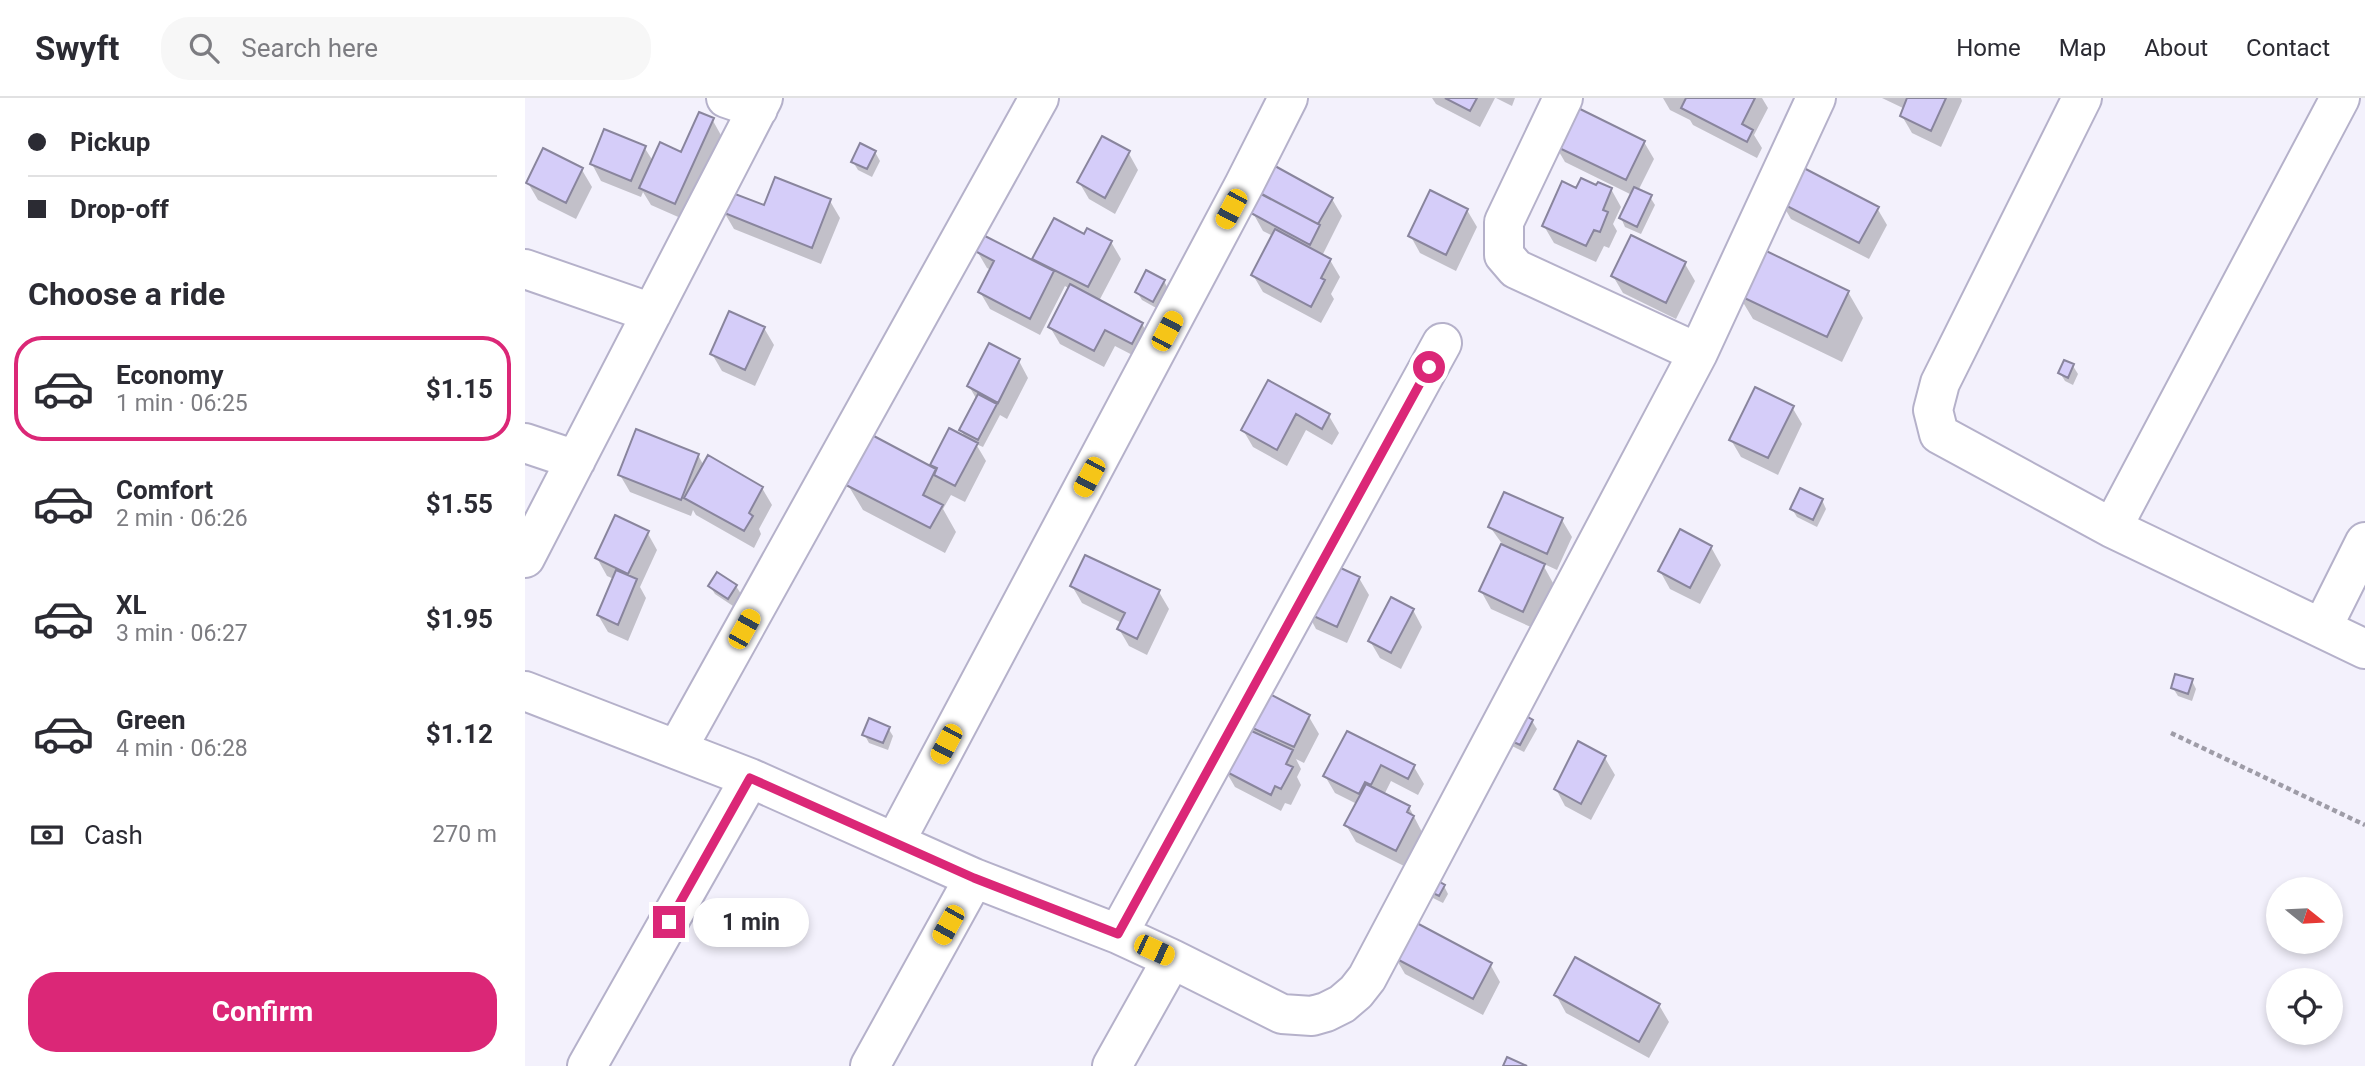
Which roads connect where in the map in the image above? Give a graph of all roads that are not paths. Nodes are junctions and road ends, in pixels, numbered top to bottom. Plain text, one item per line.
1 (1039, 98) edge
2 (1288, 98) edge
3 (1563, 98) edge
4 (1816, 98) edge
5 (2082, 98) edge
6 (2340, 98) edge
7 (749, 102) edge
8 (525, 269) edge
9 (652, 313) junction
10 (1442, 343) dead end
11 (1698, 353) junction
12 (525, 443) edge
13 (576, 460) junction
14 (2112, 528) junction
15 (2365, 542) edge
16 (525, 558) edge
17 (2322, 628) junction
18 (2365, 649) edge
19 (525, 691) edge
20 (677, 749) junction
21 (750, 778) junction
22 (895, 842) junction
23 (974, 878) junction
24 (1118, 934) junction
25 (1172, 959) junction
26 (587, 1066) edge
27 (870, 1066) edge
28 (1112, 1066) edge

1 - 20 street
2 - 22 street
3 - 11 street
4 - 11 street
5 - 14 street
6 - 14 street
7 - 9 street
8 - 9 street
9 - 13 street
10 - 24 street
11 - 25 street
12 - 13 street
13 - 16 street
14 - 17 street
15 - 17 street
17 - 18 street
19 - 20 street
20 - 21 street
21 - 22 street
21 - 26 street
22 - 23 street
23 - 24 street
23 - 27 street
24 - 25 street
25 - 28 street

